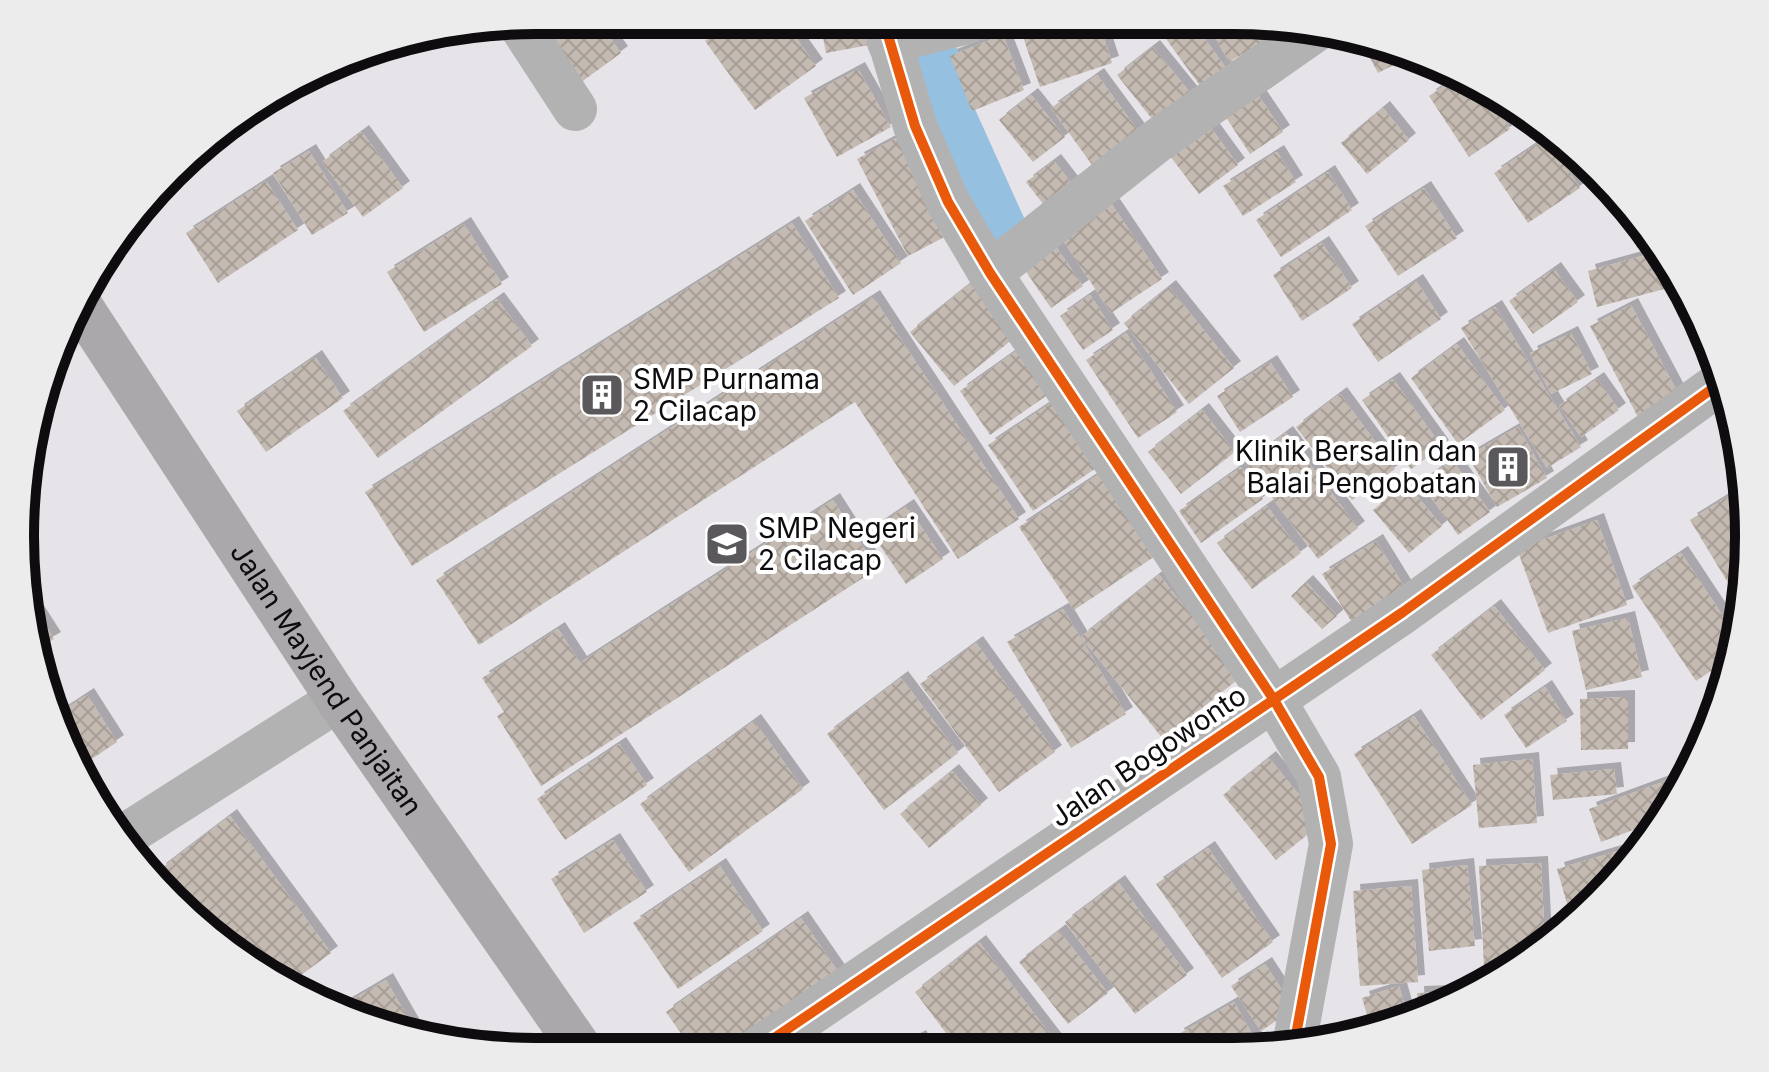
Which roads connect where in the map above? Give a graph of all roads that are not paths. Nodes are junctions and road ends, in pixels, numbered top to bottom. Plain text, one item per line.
1 (526, 34) edge
2 (888, 34) edge
3 (1303, 39) edge
4 (575, 109) dead end
5 (990, 273) junction
6 (86, 314) edge
7 (1712, 389) edge
8 (338, 700) junction
9 (1274, 700) junction
10 (131, 832) edge
11 (1296, 1034) edge
12 (573, 1038) edge
13 (774, 1038) edge

1 - 4 street
2 - 5 street
3 - 5 street
5 - 9 street
6 - 8 highway, Jalan Mayjend Panjaitan
7 - 9 street, Jalan Bogowonto
8 - 10 street
8 - 12 highway, Jalan Mayjend Panjaitan
9 - 11 street
9 - 13 street, Jalan Bogowonto

